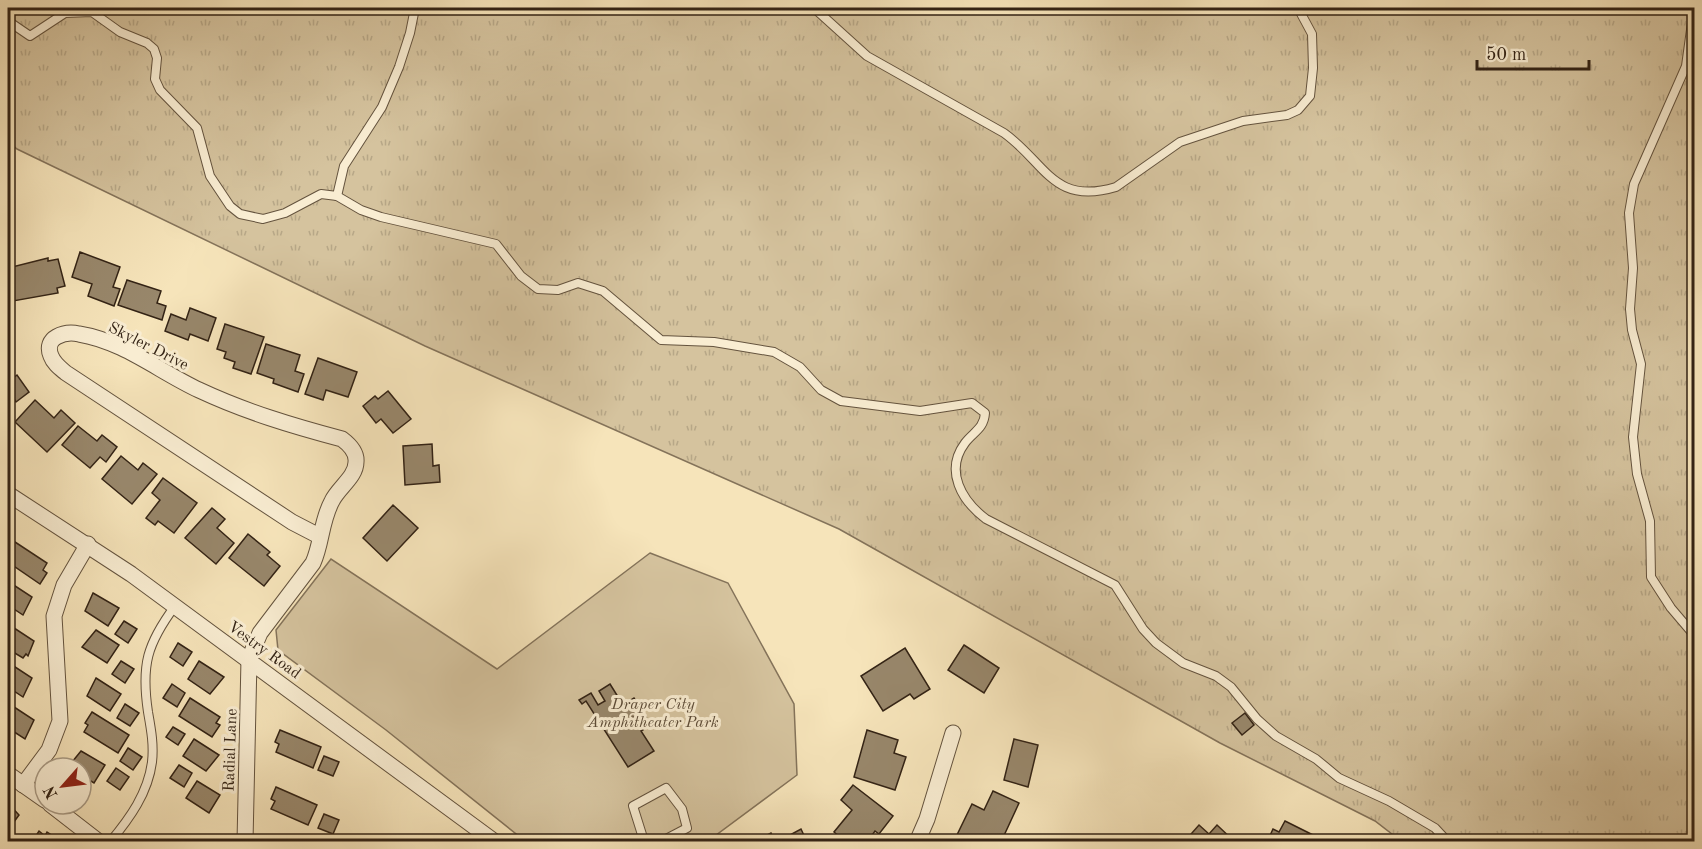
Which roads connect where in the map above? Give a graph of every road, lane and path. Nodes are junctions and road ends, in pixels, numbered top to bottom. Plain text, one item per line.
1 (415, 8) edge
2 (814, 8) edge
3 (1298, 8) edge
4 (1694, 8) edge
5 (8, 21) edge
6 (338, 196) junction
7 (8, 494) edge
8 (319, 536) junction
9 (88, 544) junction
10 (175, 605) junction
11 (1695, 635) edge
12 (249, 659) junction
13 (953, 733) dead end
14 (8, 774) edge
15 (23, 785) junction
16 (33, 792) edge
17 (65, 816) edge
18 (644, 841) edge
19 (99, 842) edge
20 (110, 842) edge
21 (245, 842) edge
22 (495, 842) edge
23 (917, 842) edge
24 (1448, 842) edge

1 - 6 lane
2 - 3 lane
4 - 11 lane
5 - 6 lane
6 - 24 lane
7 - 9 street, Vestry Road
8 - 8 street, Skyler Drive
8 - 12 street, Skyler Drive
9 - 10 street, Vestry Road
9 - 15 street
10 - 12 street, Vestry Road
10 - 20 lane
12 - 21 street, Radial Lane
12 - 22 street, Vestry Road
13 - 23 street
14 - 15 street
15 - 16 street
17 - 19 street
18 - 18 lane

